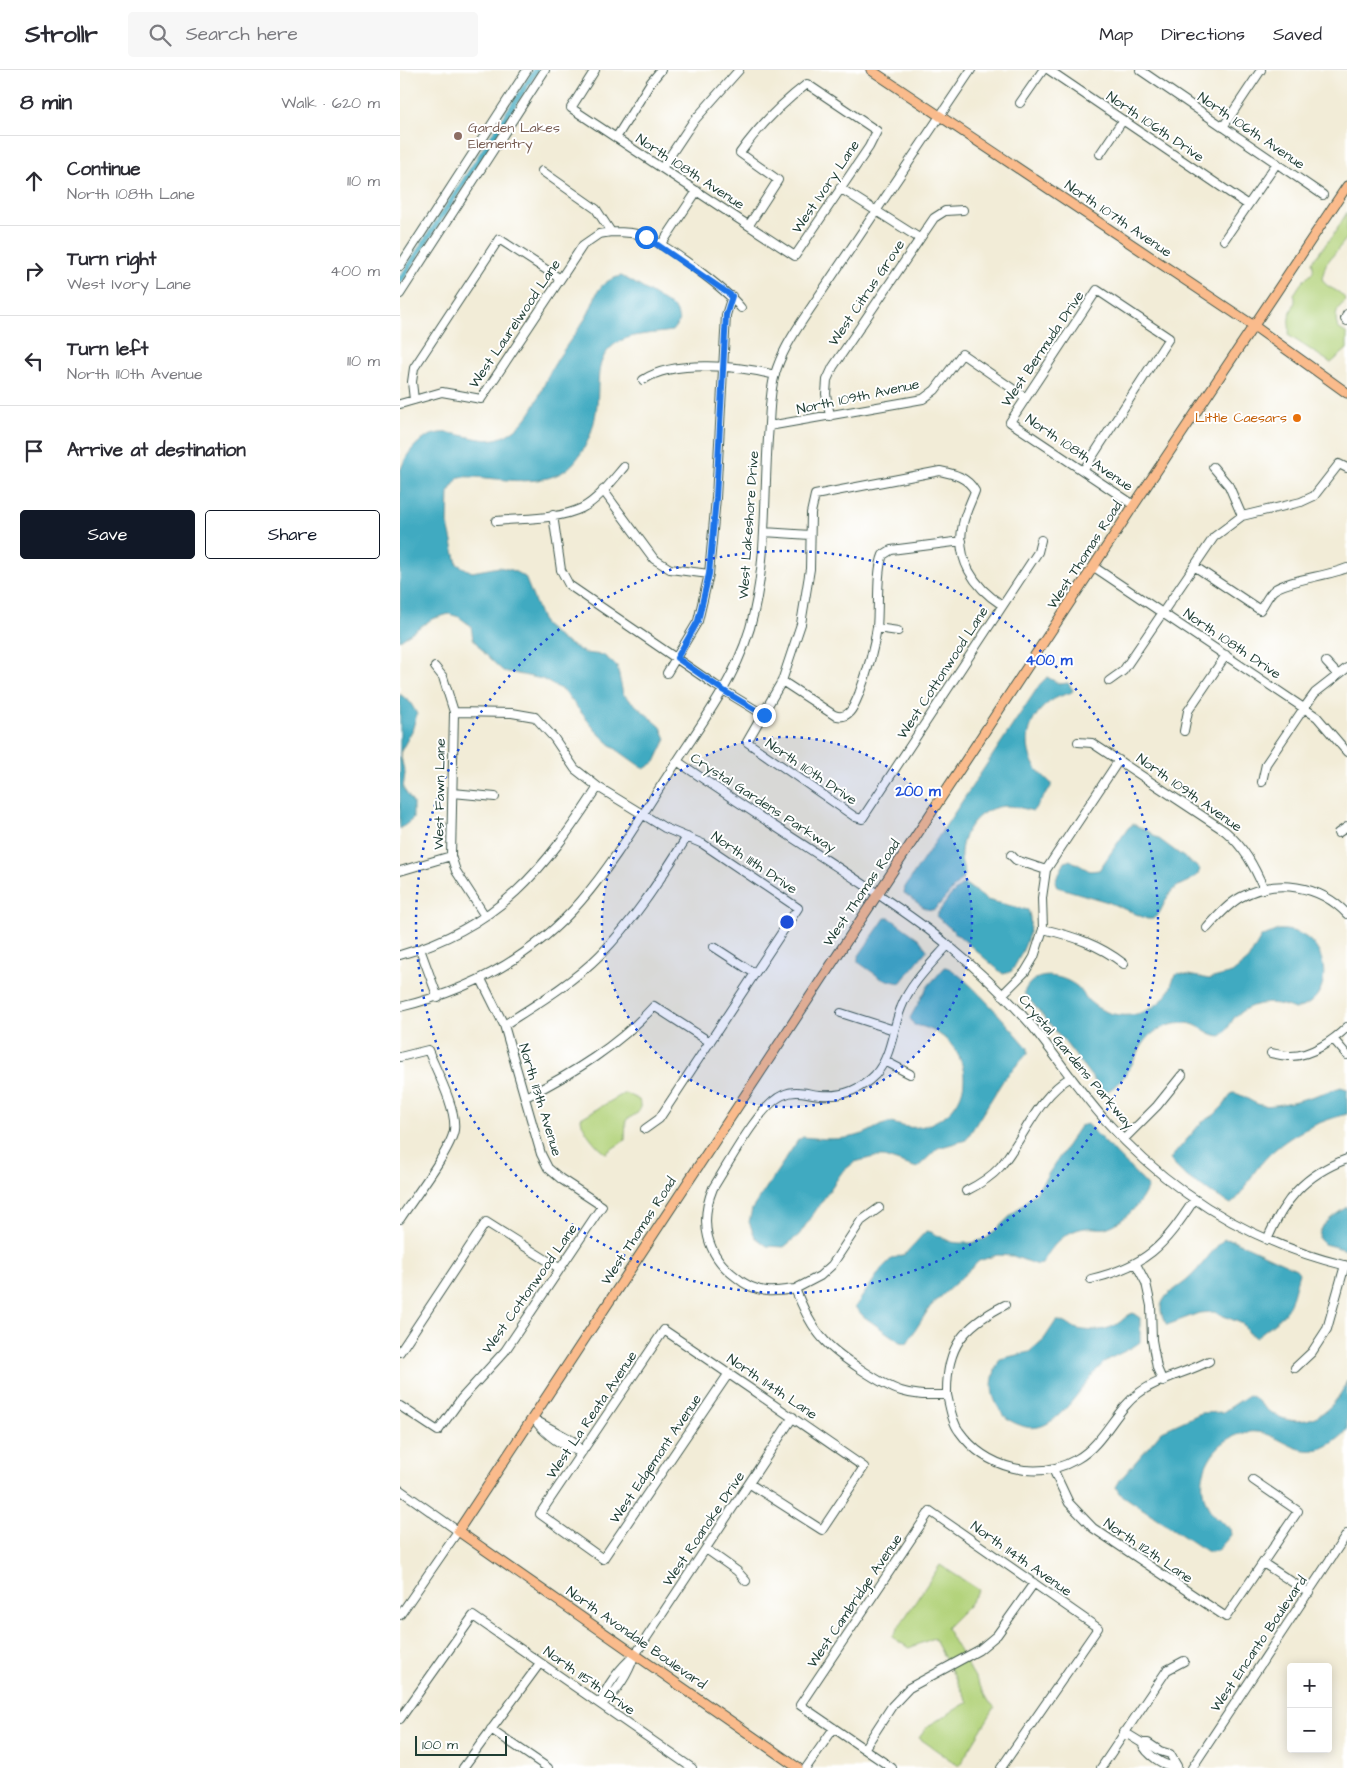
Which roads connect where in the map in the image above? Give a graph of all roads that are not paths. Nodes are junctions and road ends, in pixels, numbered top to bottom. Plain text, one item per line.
1 (527, 70) edge
2 (545, 70) edge
3 (595, 70) edge
4 (661, 70) edge
5 (739, 70) edge
6 (871, 70) edge
7 (972, 70) edge
8 (1043, 70) edge
9 (1049, 70) edge
10 (1140, 70) edge
11 (1261, 70) edge
12 (1020, 103) dead end
13 (940, 116) junction
14 (1123, 120) junction
15 (1223, 127) junction
16 (616, 138) junction
17 (1100, 154) dead end
18 (1276, 163) junction
19 (662, 168) junction
20 (542, 171) dead end
21 (1347, 186) edge
22 (840, 188) junction
23 (697, 191) junction
24 (1323, 195) dead end
25 (1248, 205) junction
26 (876, 210) junction
27 (963, 210) dead end
28 (749, 225) junction
29 (611, 232) junction
30 (919, 238) junction
31 (1224, 240) dead end
32 (660, 245) junction
33 (795, 256) joint
34 (400, 266) edge
35 (559, 278) junction
36 (400, 294) edge
37 (732, 296) junction
38 (741, 308) dead end
39 (1254, 326) junction
40 (962, 354) joint
41 (723, 365) junction
42 (775, 375) junction
43 (643, 380) dead end
44 (1347, 393) edge
45 (1026, 398) junction
46 (414, 400) junction
47 (400, 404) edge
48 (830, 416) junction
49 (1010, 422) joint
50 (769, 426) junction
51 (624, 467) dead end
52 (1212, 467) dead end
53 (1347, 468) edge
54 (1083, 471) junction
55 (603, 490) junction
56 (1134, 505) junction
57 (553, 515) junction
58 (1242, 516) junction
59 (496, 521) dead end
60 (764, 532) junction
61 (810, 535) junction
62 (1041, 540) dead end
63 (962, 541) junction
64 (1194, 566) junction
65 (1094, 567) junction
66 (1347, 568) edge
67 (709, 574) junction
68 (1002, 606) junction
69 (1162, 613) junction
70 (877, 628) junction
71 (898, 631) dead end
72 (1226, 655) junction
73 (677, 658) junction
74 (1326, 662) dead end
75 (435, 667) dead end
76 (1347, 668) edge
77 (667, 673) dead end
78 (1338, 675) junction
79 (782, 681) junction
80 (1109, 681) dead end
81 (724, 691) junction
82 (1304, 708) junction
83 (454, 712) junction
84 (764, 715) junction
85 (1184, 731) dead end
86 (1078, 742) dead end
87 (1347, 752) edge
88 (1119, 760) junction
89 (677, 761) junction
90 (1262, 782) dead end
91 (598, 787) junction
92 (453, 793) junction
93 (495, 797) dead end
94 (641, 815) junction
95 (862, 818) joint
96 (1347, 827) edge
97 (1338, 833) dead end
98 (687, 837) junction
99 (1011, 855) dead end
100 (451, 856) junction
101 (1046, 870) junction
102 (400, 871) edge
103 (1264, 889) junction
104 (878, 894) junction
105 (1347, 914) edge
106 (485, 916) junction
107 (1207, 928) dead end
108 (1043, 929) junction
109 (948, 945) junction
110 (714, 947) dead end
111 (420, 949) junction
112 (400, 955) edge
113 (1124, 964) dead end
114 (754, 973) junction
115 (481, 980) junction
116 (1002, 995) junction
117 (438, 998) junction
118 (400, 1007) edge
119 (841, 1013) dead end
120 (504, 1025) junction
121 (1347, 1027) edge
122 (894, 1030) junction
123 (1334, 1040) junction
124 (710, 1042) junction
125 (1271, 1053) dead end
126 (1347, 1055) edge
127 (400, 1057) edge
128 (885, 1061) junction
129 (910, 1074) dead end
130 (1182, 1075) dead end
131 (1071, 1076) junction
132 (526, 1096) junction
133 (645, 1129) dead end
134 (1124, 1139) junction
135 (1347, 1160) edge
136 (966, 1191) dead end
137 (1194, 1200) junction
138 (602, 1206) joint
139 (879, 1208) dead end
140 (400, 1219) edge
141 (1267, 1240) junction
142 (1136, 1264) junction
143 (1346, 1266) edge
144 (559, 1268) junction
145 (1091, 1279) dead end
146 (795, 1289) junction
147 (1005, 1305) dead end
148 (664, 1330) joint
149 (400, 1352) edge
150 (1209, 1361) dead end
151 (1295, 1368) dead end
152 (729, 1373) junction
153 (1163, 1382) junction
154 (947, 1395) junction
155 (400, 1406) edge
156 (793, 1417) junction
157 (534, 1419) junction
158 (582, 1452) junction
159 (1053, 1470) junction
160 (1253, 1480) dead end
161 (750, 1484) junction
162 (400, 1490) edge
163 (930, 1511) joint
164 (540, 1514) joint
165 (458, 1531) junction
166 (1347, 1534) edge
167 (706, 1548) junction
168 (1264, 1563) junction
169 (746, 1581) dead end
170 (1034, 1583) junction
171 (1308, 1592) junction
172 (400, 1615) edge
173 (635, 1654) junction
174 (1184, 1661) dead end
175 (540, 1662) junction
176 (601, 1704) junction
177 (400, 1719) edge
178 (834, 1728) junction
179 (492, 1729) junction
180 (1124, 1732) junction
181 (864, 1749) junction
182 (1158, 1754) junction
183 (1178, 1767) edge
184 (463, 1768) edge
185 (548, 1768) edge
186 (692, 1768) edge
187 (798, 1768) edge
188 (806, 1768) edge
189 (892, 1768) edge
190 (1001, 1768) edge
191 (1101, 1768) edge
192 (1192, 1768) edge

1 - 34 street
2 - 36 street
3 - 16 street, North 108th Avenue
4 - 16 street
5 - 19 street
6 - 13 main road, North 107th Avenue
7 - 13 street, West Lakeshore Drive
8 - 12 street
9 - 14 street, North 106th Drive
10 - 15 street, North 106th Avenue
11 - 15 street
13 - 26 street, West Lakeshore Drive
13 - 39 main road, North 107th Avenue
14 - 17 street
14 - 25 street, North 106th Drive
15 - 18 street, North 106th Avenue
16 - 19 street, North 108th Avenue
18 - 24 street, North 106th Avenue
18 - 25 street
19 - 23 street, North 108th Avenue
20 - 29 street
21 - 39 main road, West Thomas Road
22 - 26 street
22 - 28 street, West Ivory Lane
22 - 33 street, West Ivory Lane
23 - 28 street, North 108th Avenue
23 - 32 street
25 - 31 street
26 - 30 street
26 - 42 street, West Lakeshore Drive
27 - 30 street, West Citrus Grove
28 - 33 street, North 108th Avenue
29 - 32 street
29 - 35 street, West Laurelwood Lane
30 - 48 street, West Citrus Grove
32 - 37 street
35 - 46 street, West Laurelwood Lane
35 - 46 street
37 - 38 street
37 - 41 street
39 - 44 main road, North 107th Avenue
39 - 56 main road, West Thomas Road
40 - 45 street, North 108th Avenue
40 - 48 street, North 109th Avenue
41 - 42 street
41 - 43 street
41 - 67 street
42 - 50 street, West Lakeshore Drive
45 - 49 street, West Bermuda Drive
45 - 54 street, West Bermuda Drive
46 - 47 street, West Laurelwood Lane
48 - 50 street, North 109th Avenue
49 - 54 street, North 108th Avenue
50 - 60 street, West Lakeshore Drive
51 - 55 street
52 - 58 street
53 - 58 street
54 - 56 street, North 108th Avenue
55 - 57 street
55 - 67 street
56 - 65 main road, West Thomas Road
57 - 59 street
57 - 73 street
58 - 64 street
60 - 61 street
60 - 81 street, West Lakeshore Drive
61 - 63 street
61 - 79 street
62 - 68 street, West Cottonwood Lane
63 - 68 street
63 - 70 street
64 - 66 street
64 - 69 street
65 - 69 street, North 108th Drive
65 - 104 main road, West Thomas Road
67 - 73 street
68 - 95 street, West Cottonwood Lane
69 - 72 street, North 108th Drive
69 - 80 street
70 - 71 street
70 - 79 street
72 - 82 street, North 108th Drive
72 - 85 street
73 - 77 street
73 - 81 street
74 - 78 street
75 - 83 street, West Fawn Lane
76 - 78 street
78 - 82 street
79 - 84 street
81 - 84 street
81 - 89 street, West Lakeshore Drive
82 - 87 street, North 108th Drive
82 - 90 street
83 - 91 street, North 111th Drive
83 - 92 street, West Fawn Lane
84 - 95 street, North 110th Drive
86 - 88 street, North 109th Avenue
88 - 101 street
88 - 103 street, North 109th Avenue
89 - 94 street, West Lakeshore Drive
89 - 104 street, Crystal Gardens Parkway
91 - 94 street, North 111th Drive
91 - 106 street
92 - 93 street
92 - 100 street, West Fawn Lane
94 - 98 street, North 111th Drive
94 - 115 street, West Lakeshore Drive
96 - 97 street
98 - 114 street, North 111th Drive
98 - 120 street
99 - 101 street
100 - 102 street
100 - 106 street, West Fawn Lane
101 - 108 street
103 - 105 street
103 - 107 street
104 - 109 street, Crystal Gardens Parkway
104 - 157 main road, West Thomas Road
106 - 111 street
108 - 113 street
108 - 116 street
109 - 116 street, Crystal Gardens Parkway
109 - 122 street
110 - 114 street
111 - 112 street
111 - 117 street
114 - 124 street
115 - 117 street, West Lakeshore Drive
115 - 120 street, North 113th Avenue
116 - 131 street, Crystal Gardens Parkway
117 - 118 street, West Lakeshore Drive
119 - 122 street
120 - 132 street, North 113th Avenue
121 - 123 street
122 - 128 street
123 - 125 street
123 - 126 street
124 - 132 street
124 - 133 street
127 - 140 street
128 - 129 street
128 - 146 street
130 - 134 street
131 - 134 street, Crystal Gardens Parkway
131 - 136 street
132 - 138 street, North 113th Avenue
134 - 137 street, Crystal Gardens Parkway
135 - 141 street
137 - 141 street, Crystal Gardens Parkway
137 - 142 street
138 - 144 street, West Cottonwood Lane
139 - 146 street
141 - 143 street, Crystal Gardens Parkway
142 - 145 street
142 - 153 street
143 - 151 street
144 - 149 street
144 - 155 street, West Cottonwood Lane
146 - 154 street
147 - 154 street
148 - 152 street, North 114th Lane
148 - 158 street, West La Reata Avenue
150 - 153 street
152 - 156 street, North 114th Lane
152 - 164 street, West Edgemont Avenue
153 - 159 street
154 - 159 street
156 - 161 street, West Roanoke Drive
156 - 161 street, North 114th Lane
157 - 158 street
157 - 165 main road, West Thomas Road
158 - 164 street, West La Reata Avenue
159 - 168 street, North 112th Lane
160 - 168 street
161 - 167 street, West Roanoke Drive
162 - 165 street
163 - 170 street, North 114th Avenue
163 - 178 street, West Cambridge Avenue
165 - 172 street, West Thomas Road
165 - 173 main road, North Avondale Boulevard
166 - 171 street, West Encanto Boulevard
167 - 169 street
167 - 173 street, West Roanoke Drive
168 - 171 street
170 - 181 street
170 - 190 street, North 114th Avenue
171 - 192 street, West Encanto Boulevard
173 - 176 street, West Roanoke Drive
173 - 187 main road, North Avondale Boulevard
174 - 180 street
175 - 176 street, North 115th Drive
175 - 177 street, North 115th Drive
175 - 179 street
176 - 186 street, North 115th Drive
178 - 181 street
178 - 188 street
179 - 184 street
179 - 185 street
180 - 182 street
180 - 191 street
181 - 189 street
182 - 183 street
182 - 183 street

